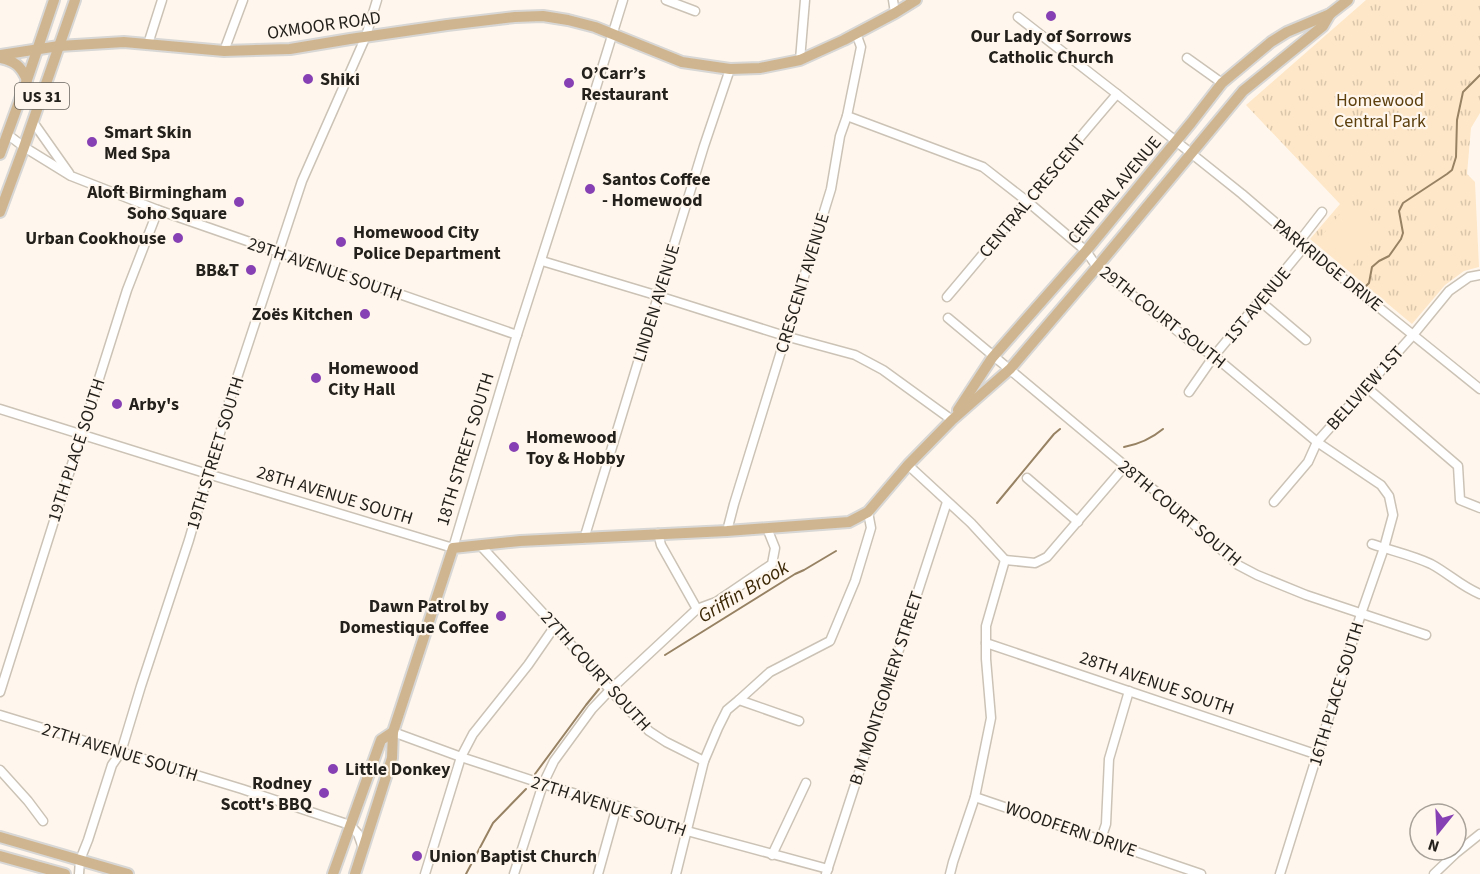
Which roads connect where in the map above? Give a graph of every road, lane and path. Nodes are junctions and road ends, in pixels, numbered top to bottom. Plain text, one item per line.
1 (54, 0) edge
2 (75, 0) edge
3 (162, 0) edge
4 (243, 0) edge
5 (378, 0) edge
6 (623, 0) edge
7 (666, 0) edge
8 (805, 0) edge
9 (893, 0) edge
10 (916, 0) edge
11 (1347, 0) edge
12 (695, 10) dead end
13 (895, 13) junction
14 (1330, 14) junction
15 (1018, 17) dead end
16 (856, 33) junction
17 (613, 35) junction
18 (366, 36) junction
19 (148, 44) junction
20 (59, 46) junction
21 (37, 49) junction
22 (224, 51) junction
23 (0, 56) edge
24 (1187, 58) dead end
25 (800, 60) junction
26 (730, 69) junction
27 (27, 80) junction
28 (1222, 83) junction
29 (1117, 94) junction
30 (847, 116) junction
31 (33, 122) junction
32 (8, 134) junction
33 (1176, 142) junction
34 (24, 147) junction
35 (0, 153) edge
36 (1191, 154) junction
37 (71, 176) junction
38 (1028, 202) junction
39 (158, 210) junction
40 (0, 212) edge
41 (1322, 212) dead end
42 (1301, 245) junction
43 (1086, 251) junction
44 (279, 253) junction
45 (542, 261) junction
46 (1097, 267) junction
47 (1480, 275) edge
48 (658, 296) junction
49 (947, 297) dead end
50 (1260, 301) junction
51 (948, 318) dead end
52 (518, 335) junction
53 (1413, 335) junction
54 (785, 336) junction
55 (1306, 340) dead end
56 (1214, 356) junction
57 (994, 357) junction
58 (1010, 369) junction
59 (1366, 387) junction
60 (1480, 389) edge
61 (1189, 392) dead end
62 (0, 410) edge
63 (952, 420) junction
64 (81, 434) junction
65 (1317, 442) junction
66 (908, 465) junction
67 (1125, 466) junction
68 (208, 474) junction
69 (1027, 478) dead end
70 (947, 502) junction
71 (1274, 502) dead end
72 (1480, 508) edge
73 (868, 512) junction
74 (1393, 514) joint
75 (849, 522) joint
76 (1078, 522) junction
77 (767, 528) junction
78 (727, 531) junction
79 (658, 533) junction
80 (584, 539) junction
81 (1372, 544) dead end
82 (480, 545) junction
83 (453, 548) junction
84 (1384, 548) junction
85 (1005, 560) junction
86 (1480, 594) edge
87 (697, 609) junction
88 (1361, 614) junction
89 (555, 626) junction
90 (1426, 635) dead end
91 (986, 643) junction
92 (610, 690) junction
93 (1128, 691) junction
94 (0, 692) edge
95 (740, 700) junction
96 (0, 715) edge
97 (799, 721) dead end
98 (393, 732) junction
99 (121, 752) junction
100 (1318, 755) junction
101 (461, 757) junction
102 (704, 762) junction
103 (0, 770) edge
104 (806, 783) dead end
105 (543, 784) junction
106 (975, 797) junction
107 (617, 806) junction
108 (43, 821) dead end
109 (350, 825) junction
110 (687, 831) junction
111 (1480, 834) edge
112 (0, 837) edge
113 (1101, 839) junction
114 (363, 849) junction
115 (0, 855) edge
116 (772, 855) junction
117 (80, 860) junction
118 (43, 870) edge
119 (332, 872) edge
120 (827, 872) edge
121 (65, 874) edge
122 (72, 874) edge
123 (80, 874) edge
124 (128, 874) edge
125 (356, 874) edge
126 (425, 874) edge
127 (514, 874) edge
128 (599, 874) edge
129 (676, 874) edge
130 (950, 874) edge
131 (1201, 874) edge
132 (1280, 874) edge
133 (1434, 874) edge

1 - 21 main road, US 31
2 - 20 main road, US 31
3 - 19 street
4 - 22 street
5 - 18 street, 19TH STREET SOUTH
6 - 17 street, 18TH STREET SOUTH
7 - 12 street
8 - 25 street
9 - 13 street
10 - 13 main road, OXMOOR ROAD
11 - 14 main road, CENTRAL AVENUE
13 - 16 main road, OXMOOR ROAD
14 - 28 main road, CENTRAL AVENUE
14 - 36 main road, CENTRAL AVENUE
15 - 29 street, PARKRIDGE DRIVE
16 - 25 main road, OXMOOR ROAD
16 - 30 street, CRESCENT AVENUE
17 - 18 main road, OXMOOR ROAD
17 - 26 main road, OXMOOR ROAD
17 - 45 street, 18TH STREET SOUTH
18 - 22 main road, OXMOOR ROAD
18 - 44 street, 19TH STREET SOUTH
19 - 20 main road, OXMOOR ROAD
19 - 22 main road, OXMOOR ROAD
20 - 21 main road, OXMOOR ROAD
20 - 31 main road, US 31
21 - 23 main road, OXMOOR ROAD
21 - 27 main road, US 31
23 - 27 main road
24 - 28 street
25 - 26 main road, OXMOOR ROAD
26 - 48 street, LINDEN AVENUE
27 - 32 main road, US 31
28 - 33 main road, CENTRAL AVENUE
29 - 33 street, PARKRIDGE DRIVE
29 - 38 street, CENTRAL CRESCENT
30 - 38 street, 29TH COURT SOUTH
30 - 54 street, CRESCENT AVENUE
31 - 34 main road, US 31
31 - 37 street
32 - 34 street, 29TH AVENUE SOUTH
32 - 35 main road, US 31
33 - 36 street, PARKRIDGE DRIVE
33 - 43 main road, CENTRAL AVENUE
34 - 37 street, 29TH AVENUE SOUTH
34 - 40 main road, US 31
36 - 42 street, PARKRIDGE DRIVE
36 - 46 main road, CENTRAL AVENUE
37 - 39 street, 29TH AVENUE SOUTH
38 - 43 street, 29TH COURT SOUTH
38 - 49 street, CENTRAL CRESCENT
39 - 44 street, 29TH AVENUE SOUTH
39 - 64 street, 19TH PLACE SOUTH
41 - 42 street, 1ST AVENUE
42 - 50 street, 1ST AVENUE
42 - 53 street, PARKRIDGE DRIVE
43 - 46 street, 29TH COURT SOUTH
43 - 57 main road, CENTRAL AVENUE
44 - 52 street, 29TH AVENUE SOUTH
44 - 68 street, 19TH STREET SOUTH
45 - 48 street
45 - 52 street, 18TH STREET SOUTH
46 - 56 street, 29TH COURT SOUTH
46 - 58 main road, CENTRAL AVENUE
47 - 53 street, BELLVIEW 1ST
48 - 54 street
48 - 80 street, LINDEN AVENUE
50 - 55 street
50 - 56 street, 1ST AVENUE
51 - 57 street, 28TH COURT SOUTH
52 - 83 street, 18TH STREET SOUTH
53 - 59 street, BELLVIEW 1ST
53 - 60 street, PARKRIDGE DRIVE
54 - 63 street
54 - 78 street, CRESCENT AVENUE
56 - 61 street, 1ST AVENUE
56 - 65 street, 29TH COURT SOUTH
57 - 58 street, 28TH COURT SOUTH
57 - 63 main road, CENTRAL AVENUE
58 - 63 main road, CENTRAL AVENUE
58 - 67 street, 28TH COURT SOUTH
59 - 65 street, BELLVIEW 1ST
59 - 72 street
62 - 64 street, 28TH AVENUE SOUTH
63 - 66 main road, CENTRAL AVENUE
64 - 68 street, 28TH AVENUE SOUTH
64 - 94 street, 19TH PLACE SOUTH
65 - 71 street, BELLVIEW 1ST
65 - 74 street, 29TH COURT SOUTH
66 - 70 street
66 - 73 main road, CENTRAL AVENUE
67 - 76 street
67 - 88 street, 28TH COURT SOUTH
68 - 83 street, 28TH AVENUE SOUTH
68 - 99 street, 19TH STREET SOUTH
69 - 76 street
70 - 85 street
70 - 120 street, B M MONTGOMERY STREET
73 - 75 main road, CENTRAL AVENUE
73 - 95 street
74 - 84 street, 16TH PLACE SOUTH
75 - 77 main road, 28TH AVENUE SOUTH
76 - 85 street
77 - 78 main road, 28TH AVENUE SOUTH
77 - 87 street
78 - 79 main road, 28TH AVENUE SOUTH
79 - 80 main road, 28TH AVENUE SOUTH
79 - 87 street
80 - 82 main road, 28TH AVENUE SOUTH
81 - 84 street
82 - 83 main road, 28TH AVENUE SOUTH
82 - 89 street, 27TH COURT SOUTH
83 - 98 main road, 18TH STREET SOUTH
84 - 86 street
84 - 88 street, 16TH PLACE SOUTH
85 - 91 street
87 - 92 street
88 - 90 street, 28TH COURT SOUTH
88 - 100 street, 16TH PLACE SOUTH
89 - 92 street, 27TH COURT SOUTH
89 - 101 street
91 - 93 street, 28TH AVENUE SOUTH
91 - 106 street
92 - 102 street, 27TH COURT SOUTH
92 - 105 street
93 - 100 street, 28TH AVENUE SOUTH
93 - 113 street
95 - 97 street
95 - 102 street
96 - 99 street, 27TH AVENUE SOUTH
98 - 101 street, 27TH AVENUE SOUTH
98 - 109 main road
98 - 114 main road, 18TH STREET SOUTH
99 - 109 street, 27TH AVENUE SOUTH
99 - 117 street, 19TH STREET SOUTH
100 - 132 street, 16TH PLACE SOUTH
101 - 105 street, 27TH AVENUE SOUTH
101 - 126 street
102 - 110 street
103 - 108 street
104 - 116 street
105 - 107 street, 27TH AVENUE SOUTH
105 - 127 street
106 - 113 street, WOODFERN DRIVE
106 - 130 street
107 - 110 street, 27TH AVENUE SOUTH
107 - 128 street
109 - 114 street
109 - 119 main road
110 - 116 street, 27TH AVENUE SOUTH
110 - 129 street
111 - 133 street
112 - 117 main road
113 - 131 street, WOODFERN DRIVE
114 - 125 main road, 18TH STREET SOUTH
115 - 118 main road
116 - 120 street, 27TH AVENUE SOUTH
117 - 122 street
117 - 123 street, 19TH STREET SOUTH
117 - 124 main road
118 - 121 main road

